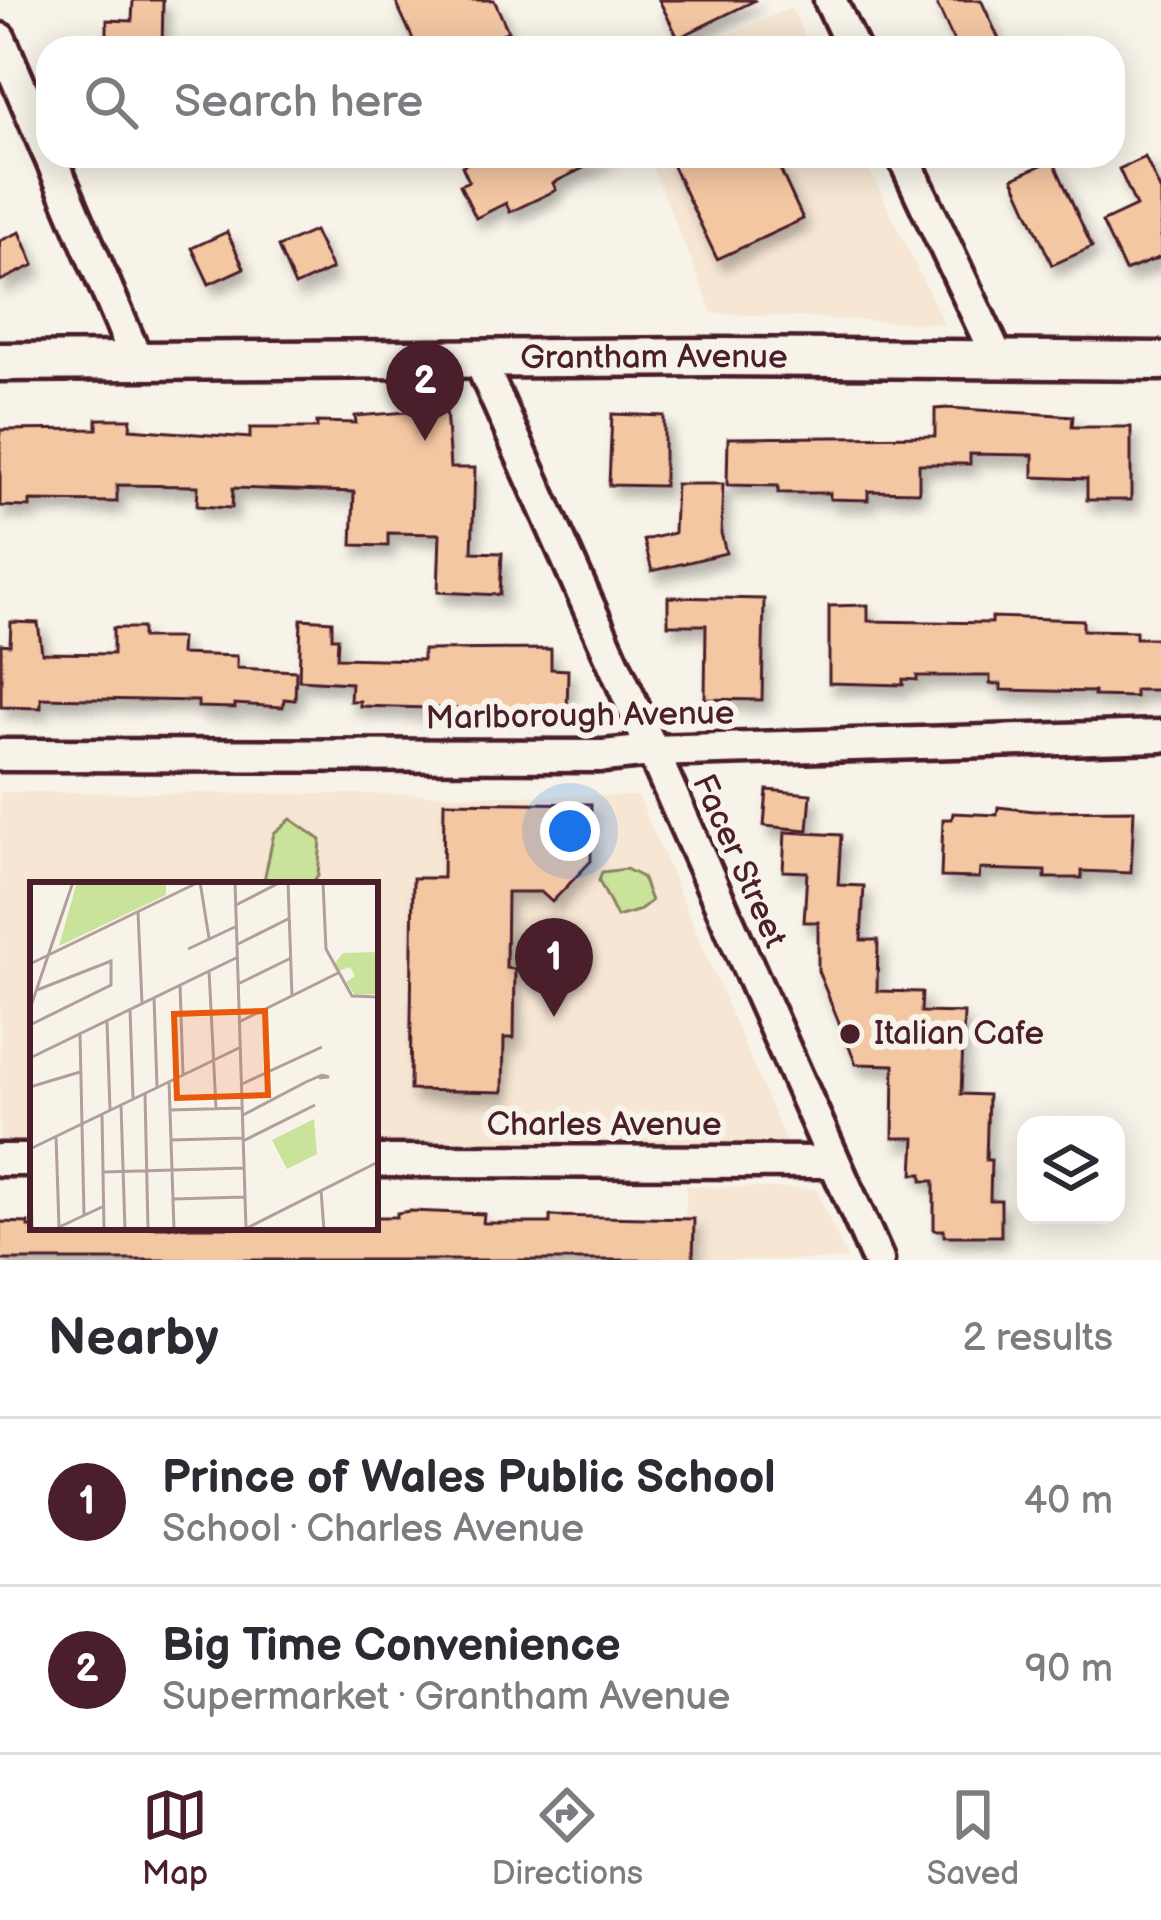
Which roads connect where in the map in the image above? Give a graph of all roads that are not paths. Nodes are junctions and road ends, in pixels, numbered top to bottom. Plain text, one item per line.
1 (830, 0) edge
2 (847, 36) edge
3 (0, 39) edge
4 (36, 123) edge
5 (55, 168) edge
6 (909, 168) edge
7 (479, 358) junction
8 (998, 359) junction
9 (1161, 361) edge
10 (0, 362) edge
11 (138, 363) junction
12 (1161, 736) edge
13 (651, 751) junction
14 (0, 755) edge
15 (378, 1161) edge
16 (833, 1162) junction
17 (878, 1260) edge

1 - 2 street
3 - 4 street
5 - 11 street
6 - 8 street
7 - 8 street, Grantham Avenue
7 - 11 street, Grantham Avenue
7 - 13 street, Facer Street
8 - 9 street, Grantham Avenue
10 - 11 street, Grantham Avenue
12 - 13 street, Marlborough Avenue
13 - 14 street, Marlborough Avenue
13 - 16 street, Facer Street
15 - 16 street, Charles Avenue
16 - 17 street, Facer Street

